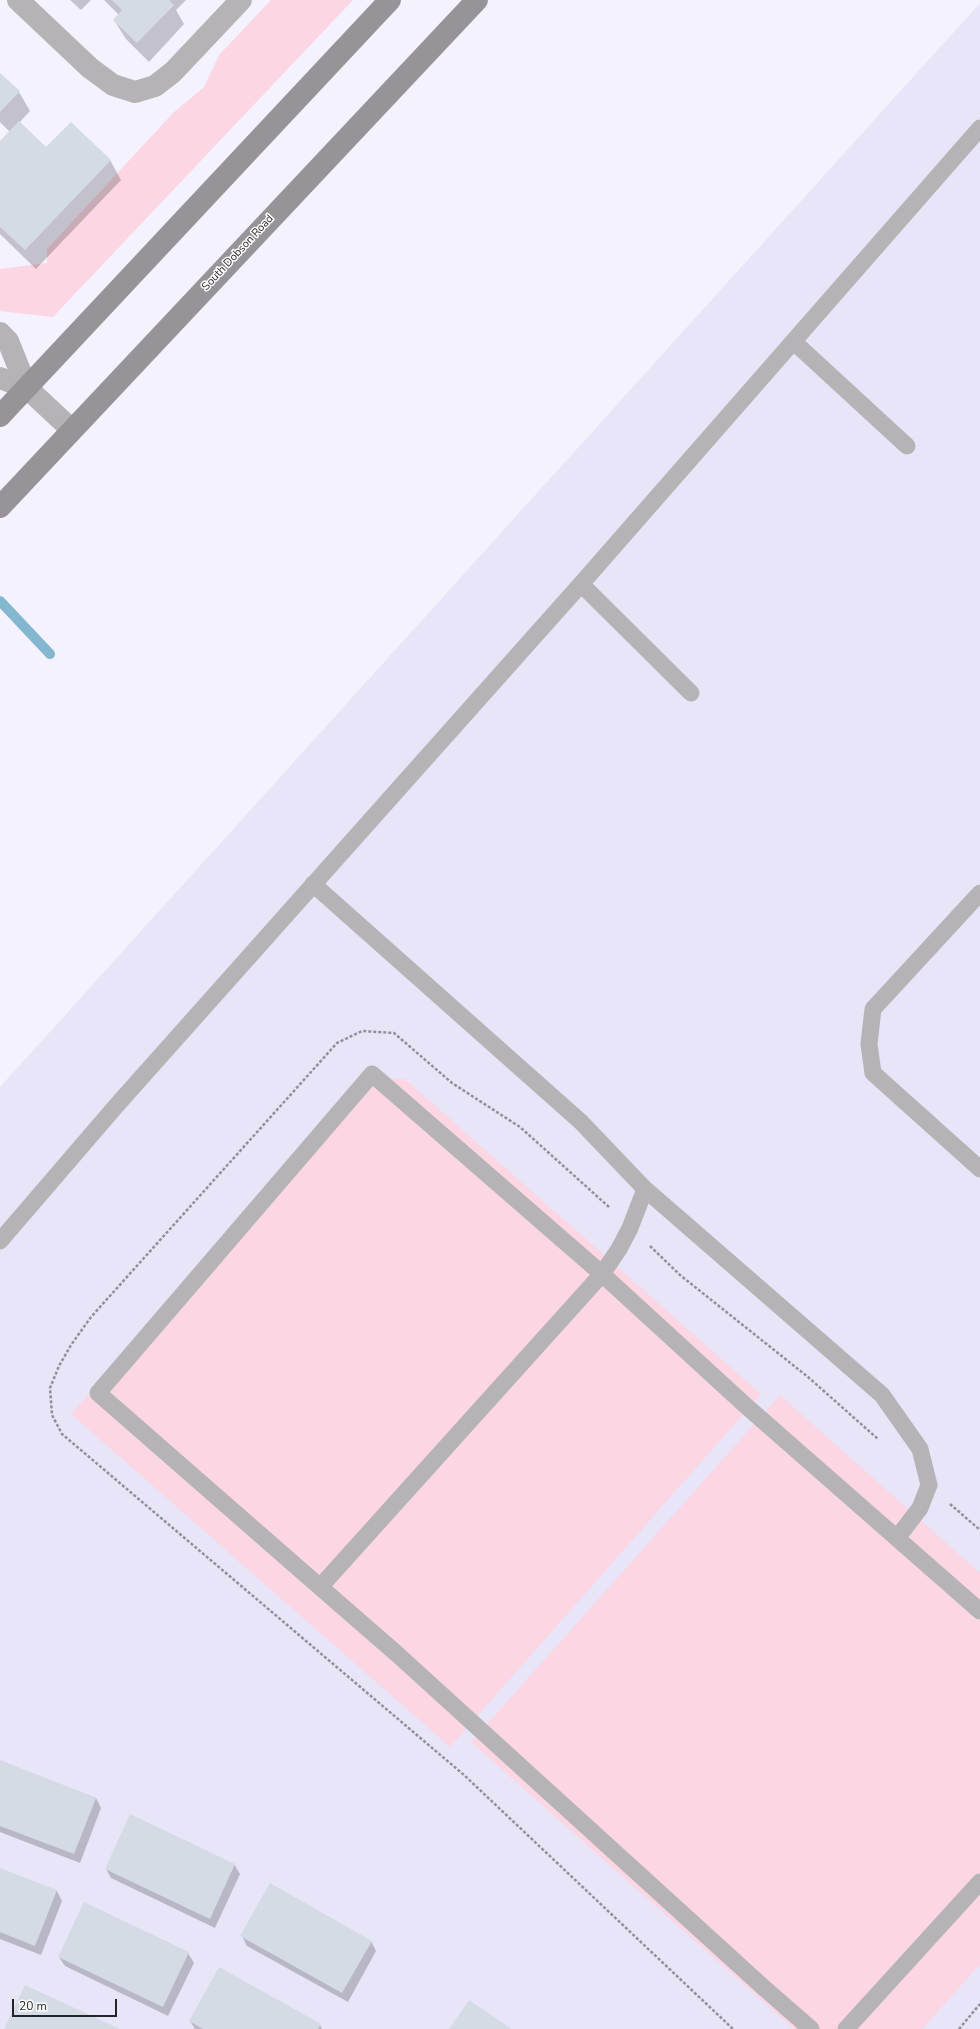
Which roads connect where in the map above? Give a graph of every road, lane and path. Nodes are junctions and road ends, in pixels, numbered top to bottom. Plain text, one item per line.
1 (18, 0) edge
2 (241, 0) edge
3 (390, 0) edge
4 (477, 0) edge
5 (980, 128) edge
6 (0, 333) edge
7 (794, 342) junction
8 (0, 378) edge
9 (27, 388) junction
10 (0, 416) edge
11 (72, 430) junction
12 (907, 446) dead end
13 (0, 507) edge
14 (581, 584) junction
15 (691, 693) dead end
16 (313, 884) junction
17 (980, 893) edge
18 (980, 1169) edge
19 (645, 1189) junction
20 (0, 1241) edge
21 (602, 1274) junction
22 (897, 1538) junction
23 (320, 1587) junction
24 (980, 1611) edge
25 (980, 1882) edge
26 (980, 2004) edge
27 (811, 2029) edge
28 (846, 2029) edge
29 (959, 2029) edge

1 - 2 street
3 - 9 street
4 - 11 street, South Dobson Road
5 - 7 lane
6 - 9 street
7 - 12 lane
7 - 14 lane
8 - 9 street
9 - 10 street
9 - 11 street
11 - 13 street, South Dobson Road
14 - 15 lane
14 - 16 lane
16 - 19 lane
16 - 20 lane
17 - 18 lane
19 - 21 lane
19 - 22 lane
21 - 22 lane
21 - 23 lane
21 - 23 lane
22 - 24 lane
23 - 27 lane
25 - 28 lane
26 - 29 path

